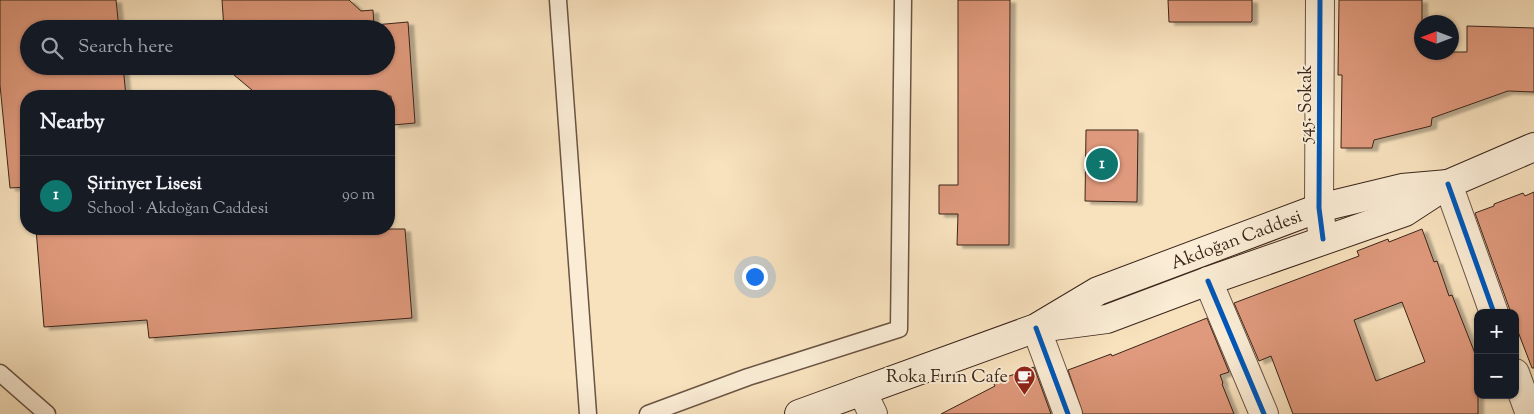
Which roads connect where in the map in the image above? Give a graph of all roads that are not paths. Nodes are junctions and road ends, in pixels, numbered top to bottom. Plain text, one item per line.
1 (558, 0) edge
2 (903, 0) edge
3 (1320, 0) edge
4 (1534, 147) edge
5 (1448, 184) junction
6 (1319, 208) junction
7 (1323, 239) junction
8 (1208, 280) junction
9 (1493, 309) edge
10 (1036, 328) junction
11 (0, 373) edge
12 (1519, 384) edge
13 (867, 403) edge
14 (47, 414) edge
15 (588, 414) edge
16 (648, 414) edge
17 (799, 414) edge
18 (1068, 414) edge
19 (1264, 414) edge
20 (1530, 414) edge

1 - 15 lane
2 - 16 lane
3 - 6 main road, 545. Sokak
4 - 5 main road, Akdoğan Caddesi
5 - 6 main road, Akdoğan Caddesi
5 - 7 main road, Akdoğan Caddesi
5 - 9 main road
6 - 7 main road, 545. Sokak
6 - 10 main road, Akdoğan Caddesi
7 - 8 main road, Akdoğan Caddesi
8 - 10 main road, Akdoğan Caddesi
8 - 19 main road
10 - 13 main road, Akdoğan Caddesi
10 - 18 main road
11 - 14 lane
12 - 20 main road
13 - 17 main road, Akdoğan Caddesi

